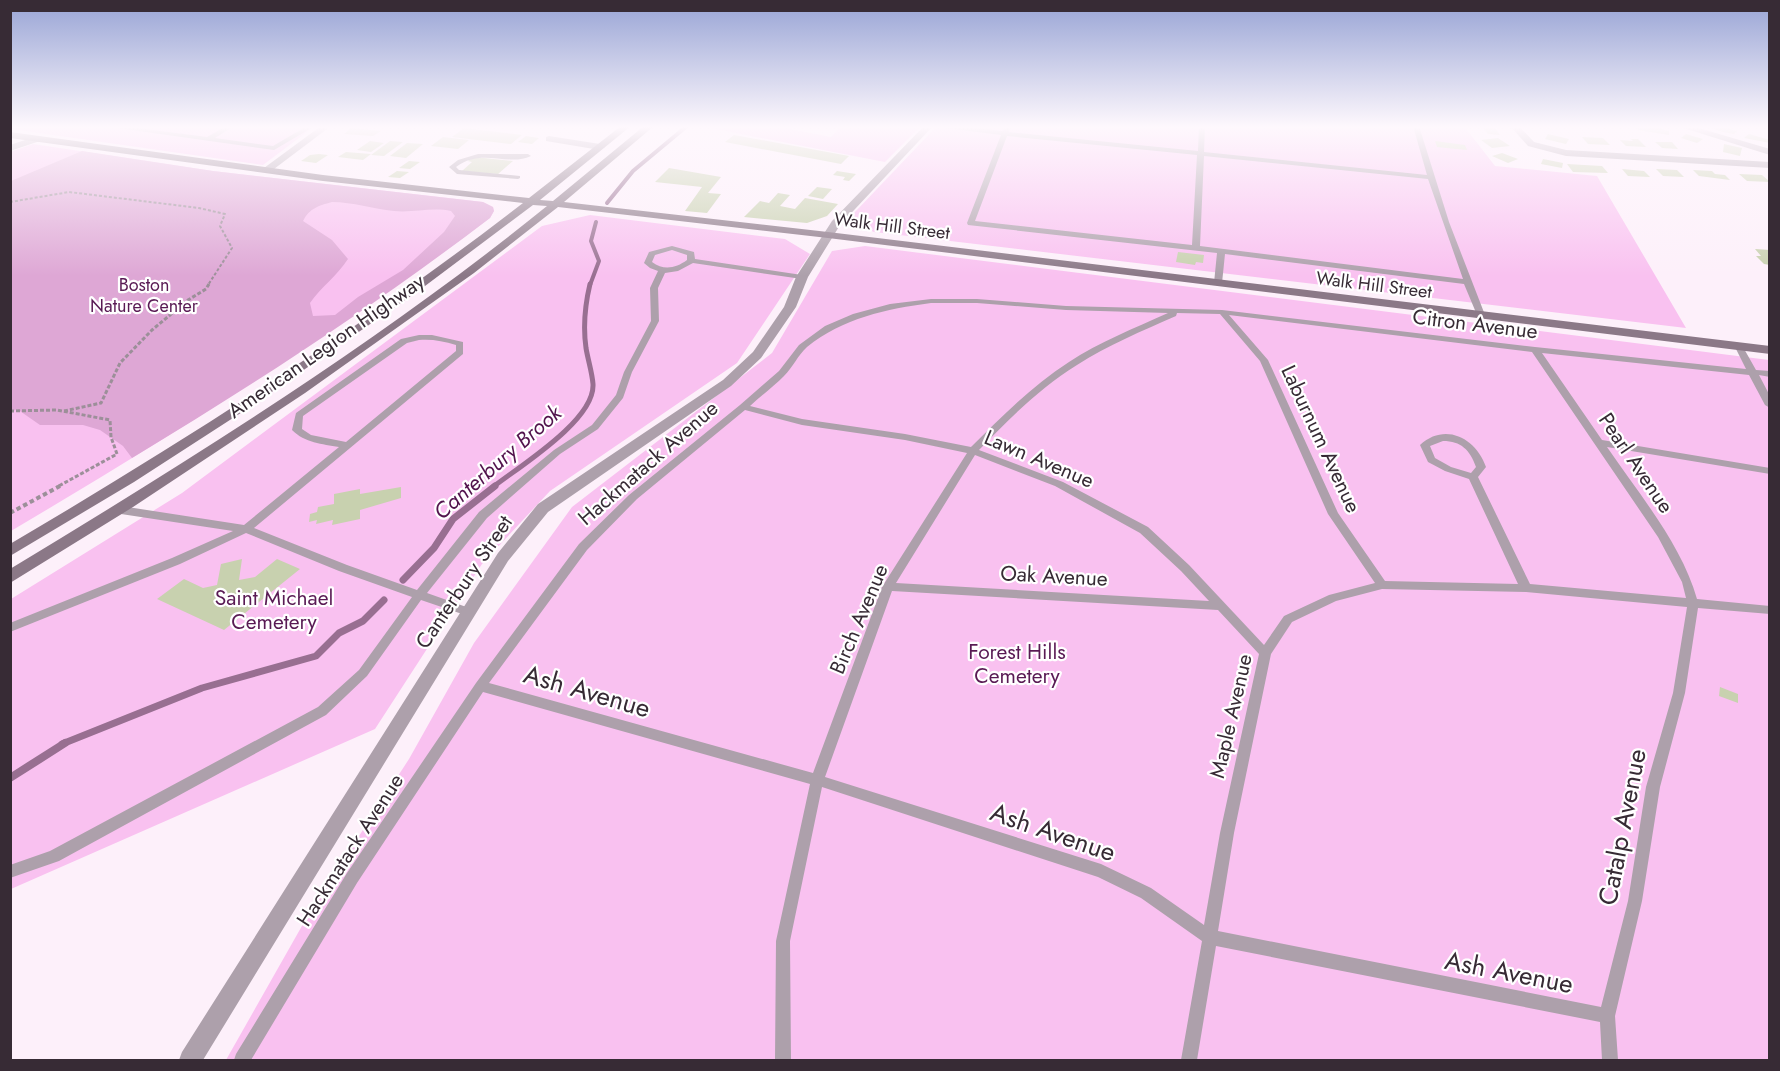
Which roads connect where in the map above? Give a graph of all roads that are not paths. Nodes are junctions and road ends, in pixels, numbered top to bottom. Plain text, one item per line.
1 (318, 176) edge
2 (506, 176) edge
3 (564, 176) edge
4 (590, 176) edge
5 (882, 176) edge
6 (989, 176) edge
7 (1199, 176) edge
8 (1420, 176) edge
9 (518, 177) dead end
10 (1430, 177) joint
11 (532, 201) junction
12 (556, 204) junction
13 (828, 235) junction
14 (1196, 248) junction
15 (1221, 252) junction
16 (691, 261) junction
17 (662, 270) junction
18 (802, 277) junction
19 (1467, 282) junction
20 (1218, 283) junction
21 (1176, 312) junction
22 (1222, 312) junction
23 (1481, 315) junction
24 (1738, 347) junction
25 (1535, 350) junction
26 (1770, 350) edge
27 (1751, 372) junction
28 (1770, 374) edge
29 (1770, 405) edge
30 (743, 407) junction
31 (1599, 443) junction
32 (347, 445) junction
33 (972, 451) junction
34 (1770, 471) edge
35 (1473, 477) junction
36 (121, 510) junction
37 (246, 529) junction
38 (10, 551) edge
39 (10, 577) edge
40 (1382, 585) junction
41 (888, 587) junction
42 (1526, 588) junction
43 (419, 595) junction
44 (1693, 604) junction
45 (1219, 606) junction
46 (1770, 610) edge
47 (468, 612) junction
48 (10, 628) edge
49 (1265, 653) junction
50 (480, 686) junction
51 (818, 780) junction
52 (10, 872) edge
53 (1209, 937) junction
54 (1607, 1016) junction
55 (190, 1060) edge
56 (242, 1060) edge
57 (783, 1060) edge
58 (1189, 1060) edge
59 (1610, 1060) edge

1 - 11 main road, Walk Hill Street
2 - 9 lane
3 - 11 main road, American Legion Highway
4 - 12 main road, American Legion Highway
5 - 13 street, Canterbury Street
6 - 14 lane
7 - 14 lane
8 - 10 lane
10 - 19 lane
11 - 12 main road, Walk Hill Street
11 - 38 main road, American Legion Highway
12 - 13 main road, Walk Hill Street
12 - 36 main road, American Legion Highway
13 - 18 street, Canterbury Street
13 - 20 main road, Walk Hill Street
14 - 15 lane
15 - 19 lane
15 - 20 lane
16 - 17 lane
16 - 17 lane
16 - 18 lane
17 - 43 lane
18 - 47 street, Canterbury Street
19 - 23 lane
20 - 23 main road, Walk Hill Street
21 - 22 lane, Citron Avenue
21 - 30 lane, Hackmatack Avenue
21 - 33 lane, Birch Avenue
22 - 25 lane, Citron Avenue
22 - 40 lane, Laburnum Avenue
23 - 24 main road, Walk Hill Street
24 - 26 main road, Walk Hill Street
24 - 27 lane
25 - 27 lane, Citron Avenue
25 - 31 lane, Pearl Avenue
27 - 28 lane, Citron Avenue
27 - 29 lane
30 - 33 lane, Lawn Avenue
30 - 50 lane, Hackmatack Avenue
31 - 34 lane
31 - 44 lane, Pearl Avenue
32 - 32 lane
32 - 37 lane
33 - 41 lane, Birch Avenue
33 - 45 lane, Lawn Avenue
35 - 35 lane
35 - 42 lane
36 - 37 lane
36 - 39 main road, American Legion Highway
37 - 43 lane
37 - 48 lane
40 - 42 lane, Maple Avenue
40 - 49 lane, Maple Avenue
41 - 45 lane, Oak Avenue
41 - 51 lane, Birch Avenue
42 - 44 lane, Maple Avenue
43 - 47 lane
43 - 52 lane
44 - 46 lane, Maple Avenue
44 - 54 lane, Catalp Avenue
45 - 49 lane, Lawn Avenue
47 - 55 street, Canterbury Street
49 - 53 lane, Maple Avenue
50 - 51 lane, Ash Avenue
50 - 56 lane, Hackmatack Avenue
51 - 53 lane, Ash Avenue
51 - 57 lane, Birch Avenue
53 - 54 lane, Ash Avenue
53 - 58 lane, Maple Avenue
54 - 59 lane, Catalp Avenue

